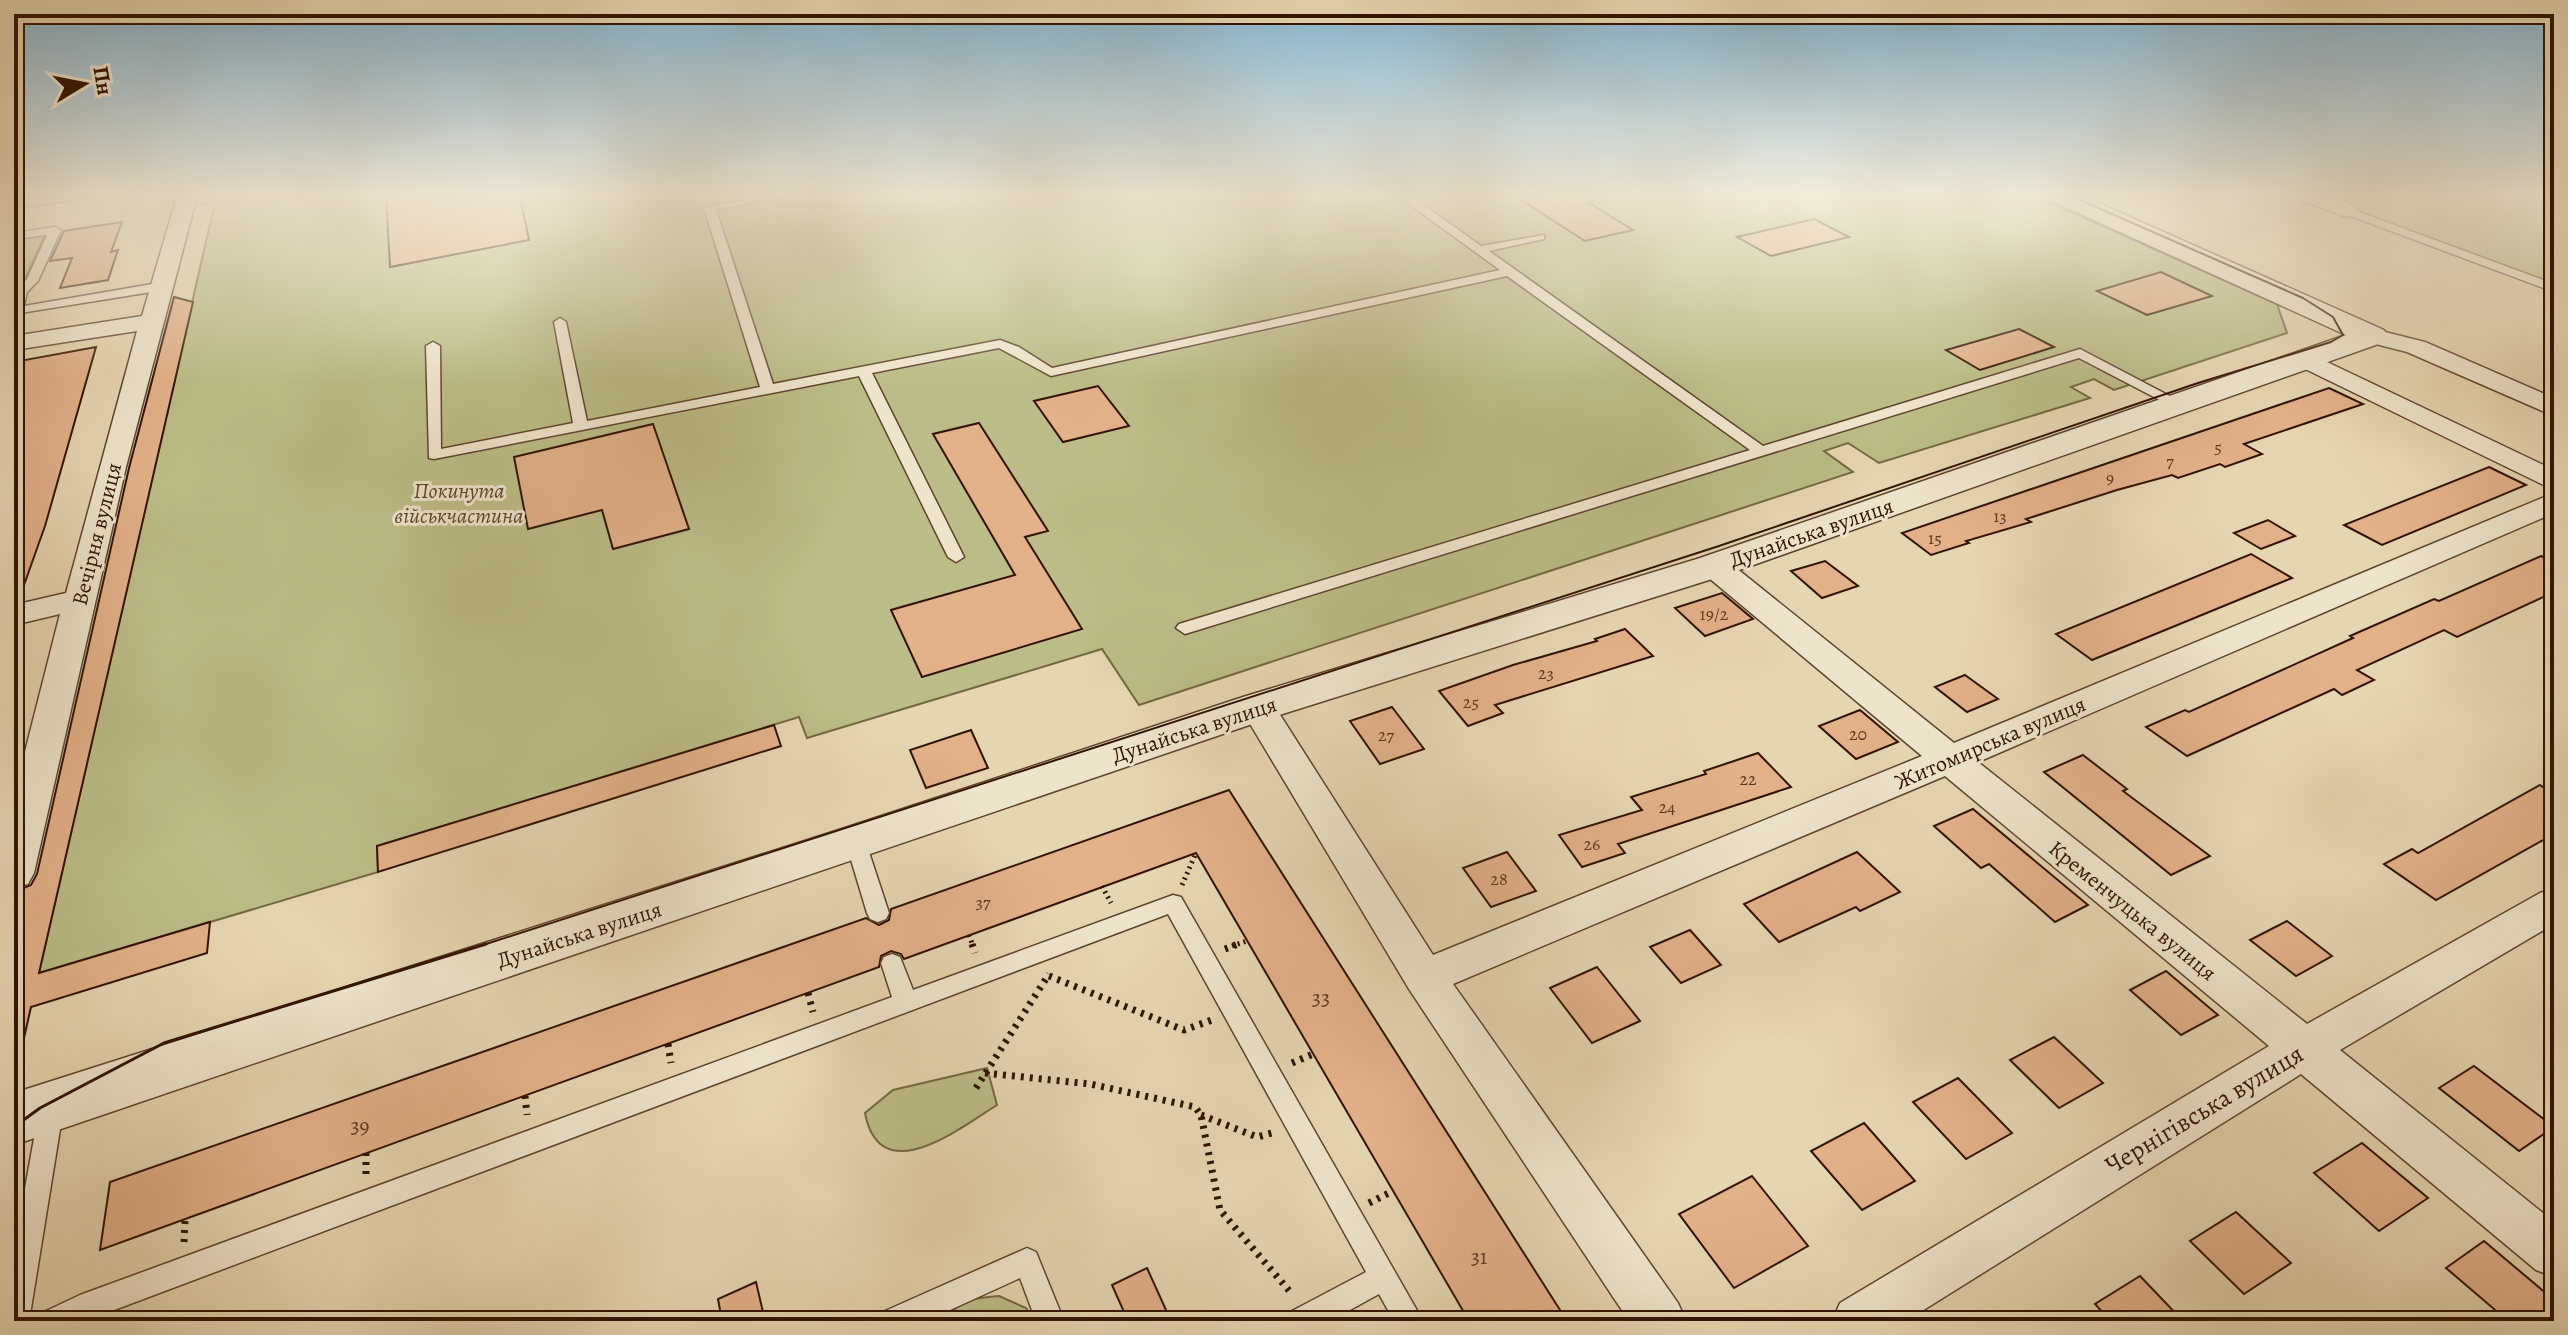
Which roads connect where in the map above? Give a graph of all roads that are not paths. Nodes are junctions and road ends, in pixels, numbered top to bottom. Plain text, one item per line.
1 (42, 258) edge
2 (171, 258) edge
3 (726, 258) edge
4 (1490, 258) edge
5 (2200, 258) edge
6 (2474, 258) edge
7 (1509, 272) junction
8 (164, 286) junction
9 (2554, 288) edge
10 (154, 321) junction
11 (560, 322) dead end
12 (2373, 336) junction
13 (14, 343) edge
14 (433, 346) dead end
15 (2306, 360) junction
16 (864, 371) junction
17 (768, 389) junction
18 (2178, 404) junction
19 (2554, 408) edge
20 (581, 426) junction
21 (1761, 451) junction
22 (2554, 481) edge
23 (2554, 502) edge
24 (956, 557) dead end
25 (1714, 566) junction
26 (79, 600) junction
27 (14, 615) edge
28 (1185, 628) dead end
29 (1258, 707) junction
30 (1948, 759) junction
31 (856, 843) junction
32 (14, 873) edge
33 (2554, 904) edge
34 (878, 913) dead end
35 (892, 963) dead end
36 (1424, 977) junction
37 (905, 1001) junction
38 (2303, 1049) junction
39 (33, 1113) edge
40 (2554, 1253) edge
41 (20, 1262) edge
42 (1384, 1277) junction
43 (1304, 1320) edge
44 (15, 1321) edge
45 (56, 1321) edge
46 (895, 1321) edge
47 (1050, 1321) edge
48 (1409, 1321) edge
49 (1660, 1321) edge
50 (1858, 1321) edge

1 - 8 lane
2 - 8 street, Вечірня вулиця
3 - 17 lane
4 - 7 lane
5 - 12 street
6 - 9 lane
7 - 16 lane
7 - 21 lane
8 - 10 street, Вечірня вулиця
10 - 13 street
10 - 26 street, Вечірня вулиця
11 - 20 lane
12 - 15 street, Дунайська вулиця
12 - 19 street
14 - 20 lane
15 - 18 street, Дунайська вулиця
15 - 22 street
16 - 17 lane
16 - 24 lane
17 - 20 lane
18 - 21 lane
18 - 25 street, Дунайська вулиця
21 - 28 lane
23 - 30 street, Житомирська вулиця
25 - 29 street, Дунайська вулиця
25 - 30 street, Кременчуцька вулиця
26 - 27 street
26 - 32 street, Вечірня вулиця
29 - 31 street, Дунайська вулиця
29 - 36 street
30 - 36 street, Житомирська вулиця
30 - 38 street, Кременчуцька вулиця
31 - 34 lane
31 - 39 street, Дунайська вулиця
33 - 38 street, Чернігівська вулиця
35 - 37 lane
36 - 49 street
37 - 42 lane
37 - 45 lane
38 - 40 street, Кременчуцька вулиця
38 - 50 street, Чернігівська вулиця
39 - 41 lane
41 - 44 lane
42 - 43 lane
42 - 48 lane
46 - 47 lane

